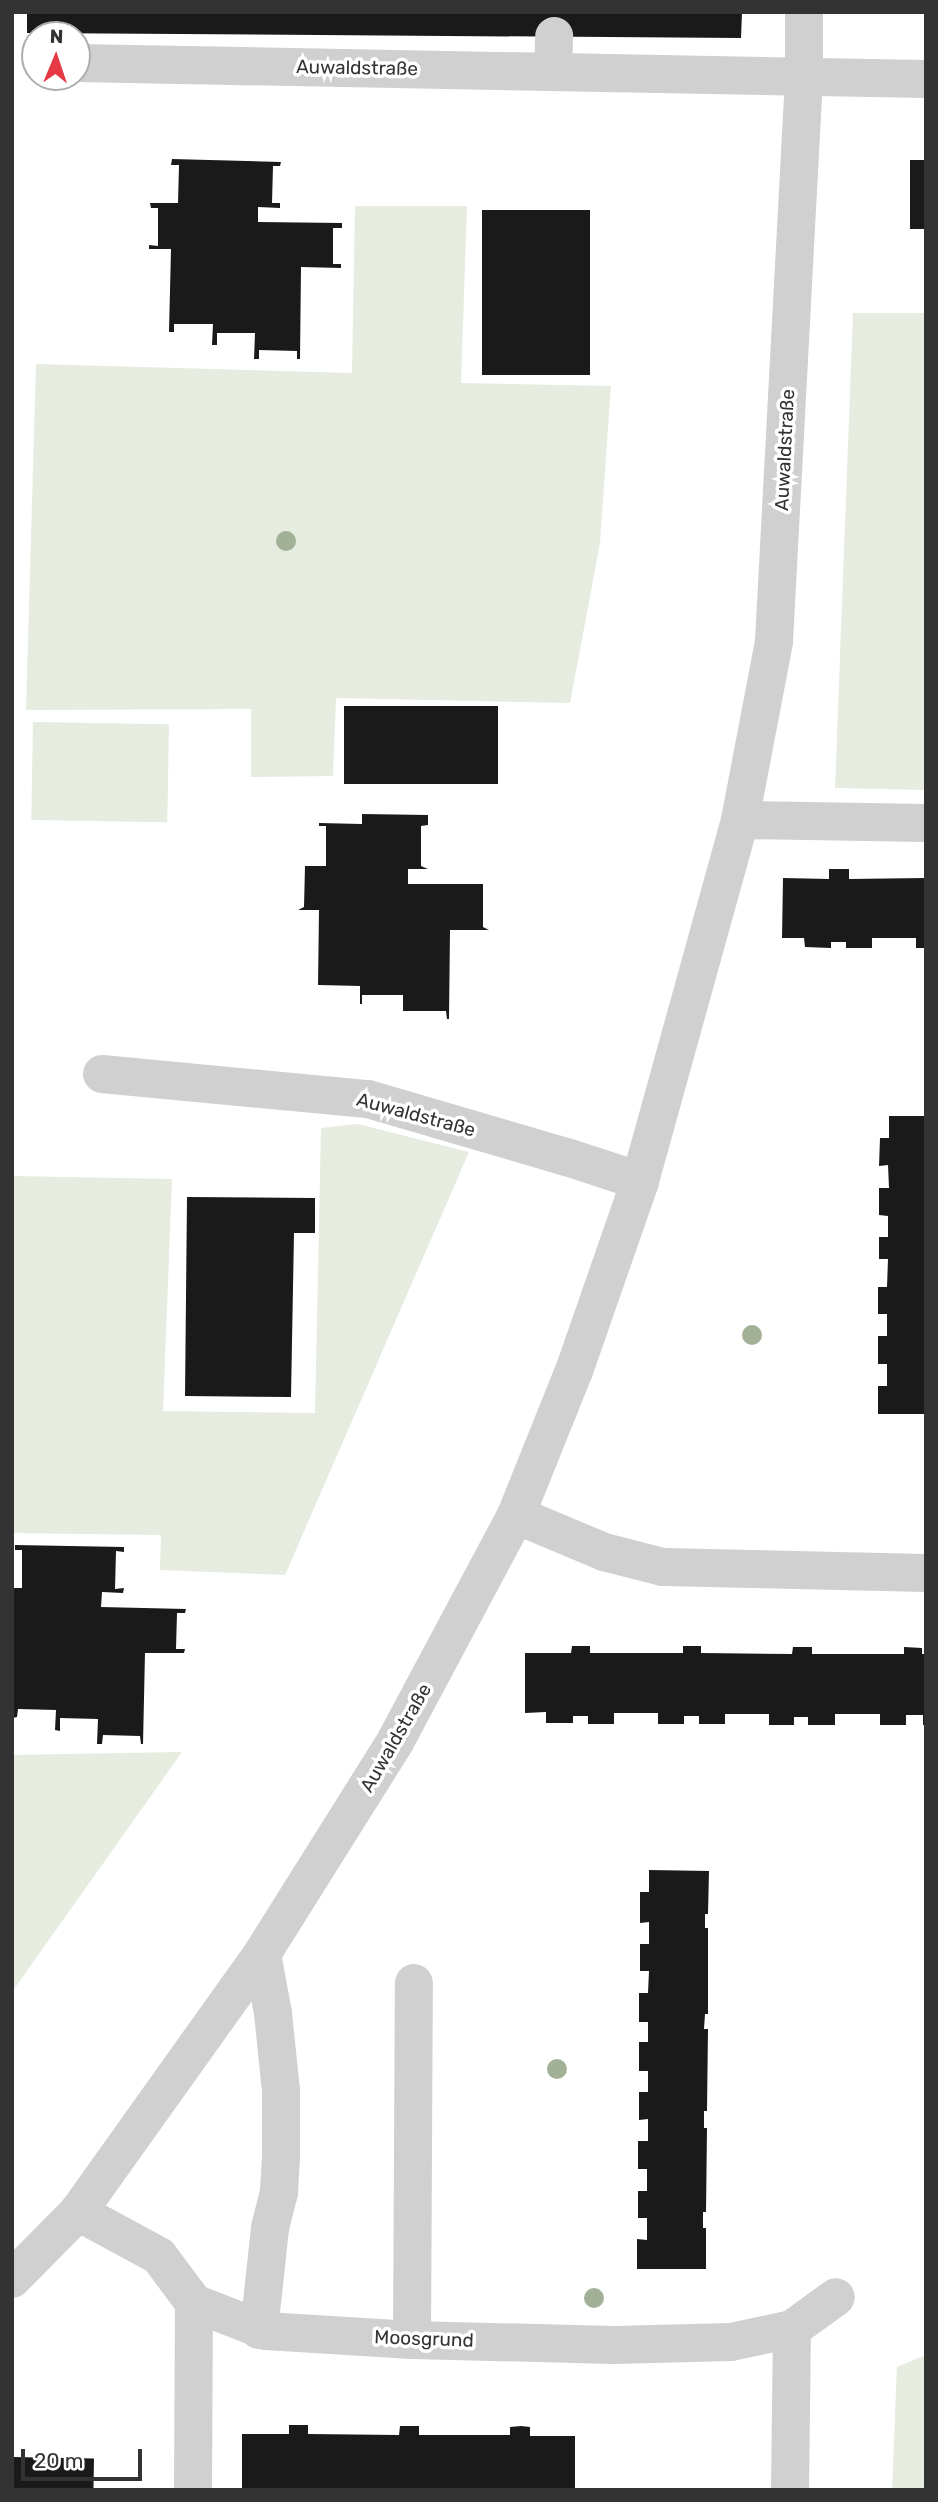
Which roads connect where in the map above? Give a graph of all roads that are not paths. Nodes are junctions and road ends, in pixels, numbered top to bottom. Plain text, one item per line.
1 (804, 12) edge
2 (91, 63) edge
3 (804, 78) junction
4 (926, 79) edge
5 (740, 820) junction
6 (926, 823) edge
7 (102, 1074) dead end
8 (640, 1181) junction
9 (516, 1515) junction
10 (926, 1573) edge
11 (262, 1954) junction
12 (414, 1983) dead end
13 (78, 2212) junction
14 (12, 2279) edge
15 (836, 2297) dead end
16 (194, 2303) junction
17 (792, 2329) junction
18 (259, 2330) junction
19 (412, 2340) junction
20 (193, 2490) edge
21 (790, 2490) edge

1 - 3 street, Auwaldstraße
2 - 3 street, Auwaldstraße
3 - 4 street, Auwaldstraße
3 - 5 street, Auwaldstraße
5 - 6 street
5 - 8 street, Auwaldstraße
7 - 8 street, Auwaldstraße
8 - 9 street, Auwaldstraße
9 - 10 street
9 - 11 street, Auwaldstraße
11 - 13 street, Auwaldstraße
11 - 18 street
12 - 19 street
13 - 14 street, Auwaldstraße
13 - 16 street
15 - 17 street, Moosgrund
16 - 18 street, Moosgrund
16 - 20 street
17 - 19 street, Moosgrund
17 - 21 street
18 - 19 street, Moosgrund

